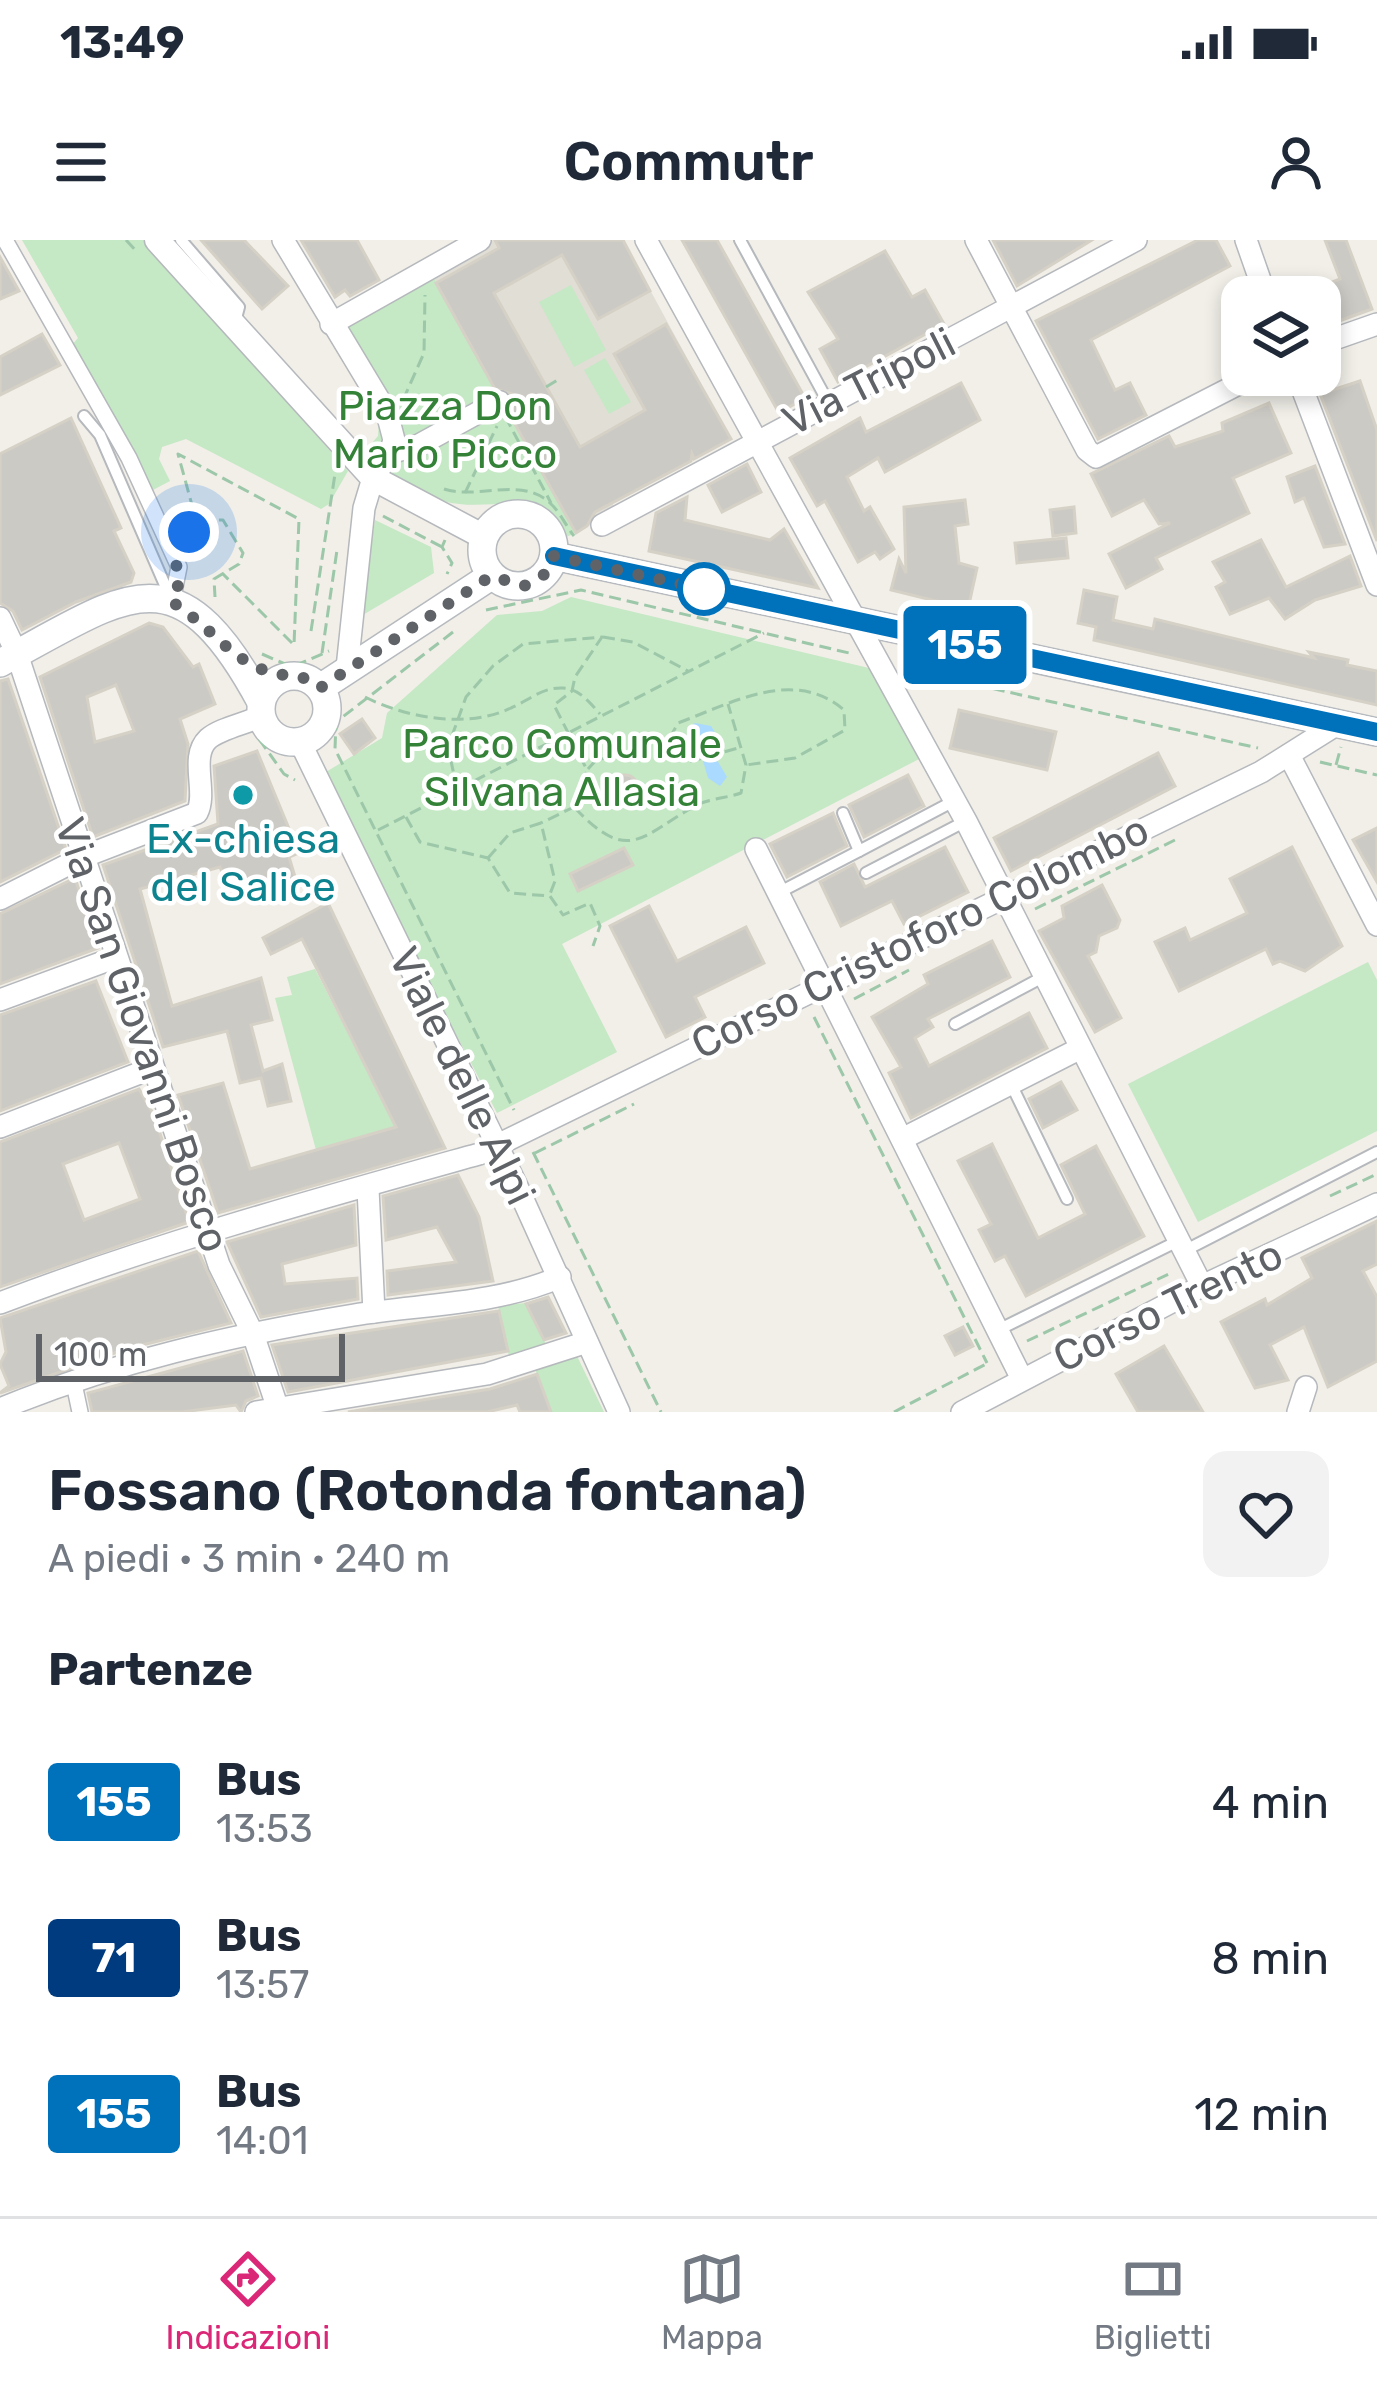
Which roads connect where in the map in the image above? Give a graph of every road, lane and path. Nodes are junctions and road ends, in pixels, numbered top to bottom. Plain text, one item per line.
1 (5, 240) edge
2 (126, 240) edge
3 (181, 240) edge
4 (283, 240) edge
5 (480, 240) edge
6 (646, 240) edge
7 (740, 240) edge
8 (976, 240) edge
9 (1136, 240) edge
10 (1246, 240) edge
11 (150, 249) edge
12 (426, 269) junction
13 (1259, 276) edge
14 (1011, 309) junction
15 (331, 323) junction
16 (1377, 324) edge
17 (234, 325) junction
18 (1341, 337) edge
19 (561, 379) dead end
20 (546, 387) dead end
21 (1221, 393) edge
22 (1305, 396) edge
23 (829, 402) junction
24 (491, 405) dead end
25 (387, 413) junction
26 (84, 416) dead end
27 (755, 440) junction
28 (390, 453) junction
29 (335, 471) dead end
30 (373, 478) junction
31 (602, 525) dead end
32 (198, 527) junction
33 (484, 537) junction
34 (170, 550) junction
35 (554, 556) junction
36 (223, 574) junction
37 (491, 576) junction
38 (1377, 585) edge
39 (176, 594) junction
40 (476, 615) dead end
41 (0, 619) edge
42 (857, 623) junction
43 (458, 628) dead end
44 (311, 631) dead end
45 (764, 633) junction
46 (602, 637) junction
47 (243, 650) junction
48 (348, 655) junction
49 (8, 659) edge
50 (878, 663) junction
51 (688, 671) junction
52 (320, 688) junction
53 (572, 691) junction
54 (364, 697) junction
55 (266, 699) junction
56 (728, 704) junction
57 (601, 716) junction
58 (460, 719) junction
59 (1340, 723) junction
60 (570, 732) junction
61 (1377, 732) edge
62 (299, 742) junction
63 (739, 748) junction
64 (661, 754) junction
65 (1289, 754) junction
66 (1321, 762) junction
67 (746, 765) junction
68 (587, 770) junction
69 (1377, 775) edge
70 (1300, 777) junction
71 (457, 789) junction
72 (574, 807) junction
73 (960, 811) junction
74 (843, 813) dead end
75 (405, 816) junction
76 (541, 823) junction
77 (376, 831) junction
78 (1192, 831) dead end
79 (756, 849) dead end
80 (859, 850) junction
81 (82, 857) junction
82 (488, 858) junction
83 (866, 873) dead end
84 (778, 893) junction
85 (550, 896) junction
86 (1004, 896) junction
87 (0, 899) edge
88 (1377, 926) edge
89 (1019, 930) junction
90 (593, 946) dead end
91 (114, 958) junction
92 (918, 965) dead end
93 (1042, 976) junction
94 (823, 982) junction
95 (0, 1000) edge
96 (836, 1008) junction
97 (813, 1015) dead end
98 (955, 1024) dead end
99 (1079, 1049) junction
100 (150, 1069) junction
101 (1011, 1084) junction
102 (647, 1097) dead end
103 (0, 1127) edge
104 (523, 1132) junction
105 (902, 1139) junction
106 (497, 1145) junction
107 (1377, 1152) edge
108 (534, 1154) junction
109 (1377, 1174) edge
110 (368, 1189) junction
111 (1067, 1199) dead end
112 (1317, 1202) dead end
113 (1377, 1204) edge
114 (207, 1228) junction
115 (1184, 1252) junction
116 (560, 1277) junction
117 (1202, 1286) junction
118 (0, 1303) edge
119 (374, 1312) junction
120 (253, 1334) junction
121 (1003, 1339) junction
122 (587, 1342) junction
123 (988, 1363) junction
124 (73, 1379) junction
125 (1022, 1379) junction
126 (1306, 1388) dead end
127 (0, 1409) edge
128 (271, 1411) edge
129 (80, 1412) edge
130 (620, 1412) edge
131 (661, 1412) edge
132 (894, 1412) edge
133 (962, 1412) edge
134 (1298, 1412) edge

1 - 34 street
2 - 11 path
3 - 17 lane
4 - 15 street
5 - 12 street
6 - 27 street
7 - 23 lane
8 - 14 street
9 - 14 street, Via Tripoli
10 - 13 street
11 - 17 street
12 - 15 street
12 - 25 path
14 - 21 street
14 - 23 street, Via Tripoli
15 - 25 street
16 - 18 street
17 - 30 street
19 - 20 path
22 - 38 street
23 - 27 street, Via Tripoli
24 - 28 street
25 - 28 street
26 - 39 lane
27 - 31 street, Via Tripoli
27 - 42 street
28 - 30 street
29 - 44 path
30 - 33 street
30 - 48 street
32 - 34 path
32 - 36 path
32 - 36 path
33 - 35 main road
33 - 37 main road
34 - 39 street
35 - 37 main road
35 - 42 main road
36 - 39 path
37 - 48 main road
39 - 47 main road
39 - 49 main road
40 - 45 path
41 - 49 street, Via San Giovanni Bosco
42 - 50 street
42 - 59 main road
43 - 54 path
45 - 50 path
45 - 51 path
46 - 51 path
46 - 53 path
46 - 58 path
47 - 48 path
47 - 55 main road
48 - 52 main road
49 - 81 street, Via San Giovanni Bosco
50 - 65 path
50 - 73 street
51 - 57 path
52 - 55 main road
52 - 62 main road
53 - 57 path
53 - 58 path
53 - 60 path
54 - 58 path
54 - 77 path
55 - 62 main road
55 - 81 street
56 - 63 path
56 - 64 path
56 - 67 path
57 - 60 path
58 - 71 path
59 - 61 main road
59 - 65 street, Corso Cristoforo Colombo
60 - 68 path
60 - 71 path
62 - 106 street, Viale delle Alpi
63 - 64 path
63 - 67 path
64 - 68 path
65 - 66 path
65 - 70 street
65 - 86 street, Corso Cristoforo Colombo
66 - 69 path
66 - 70 path
67 - 72 path
68 - 72 path
70 - 88 street
71 - 75 path
72 - 76 path
73 - 80 lane
73 - 83 lane
73 - 86 street
74 - 80 lane
75 - 77 path
75 - 82 path
76 - 82 path
76 - 85 path
77 - 104 path
78 - 89 path
79 - 84 street
80 - 84 lane
81 - 87 street
81 - 91 street, Via San Giovanni Bosco
82 - 85 path
84 - 94 street
85 - 90 path
86 - 89 street
86 - 94 street, Corso Cristoforo Colombo
89 - 93 street
91 - 95 street
91 - 100 street, Via San Giovanni Bosco
92 - 96 path
93 - 98 lane
93 - 99 street
94 - 96 street
94 - 104 street, Corso Cristoforo Colombo
96 - 105 street
97 - 123 path
99 - 101 street
99 - 115 street
100 - 103 street
100 - 114 street, Via San Giovanni Bosco
101 - 105 street
101 - 111 lane
102 - 108 path
104 - 106 street, Corso Cristoforo Colombo
104 - 108 path
105 - 121 street
106 - 110 street, Corso Cristoforo Colombo
106 - 116 street, Viale delle Alpi
107 - 115 lane
108 - 131 path
109 - 112 path
110 - 114 street, Corso Cristoforo Colombo
110 - 119 street
113 - 117 street, Corso Trento
114 - 118 street, Corso Cristoforo Colombo
114 - 120 street, Via San Giovanni Bosco
115 - 117 street
115 - 121 lane
115 - 121 path
116 - 119 street
116 - 122 street, Viale delle Alpi
117 - 125 street, Corso Trento
119 - 120 street
120 - 124 street
120 - 128 street, Via San Giovanni Bosco
121 - 123 path
121 - 125 street
122 - 128 street
122 - 130 street, Viale delle Alpi
123 - 132 path
124 - 127 street
124 - 129 street
125 - 133 street, Corso Trento
126 - 134 street

